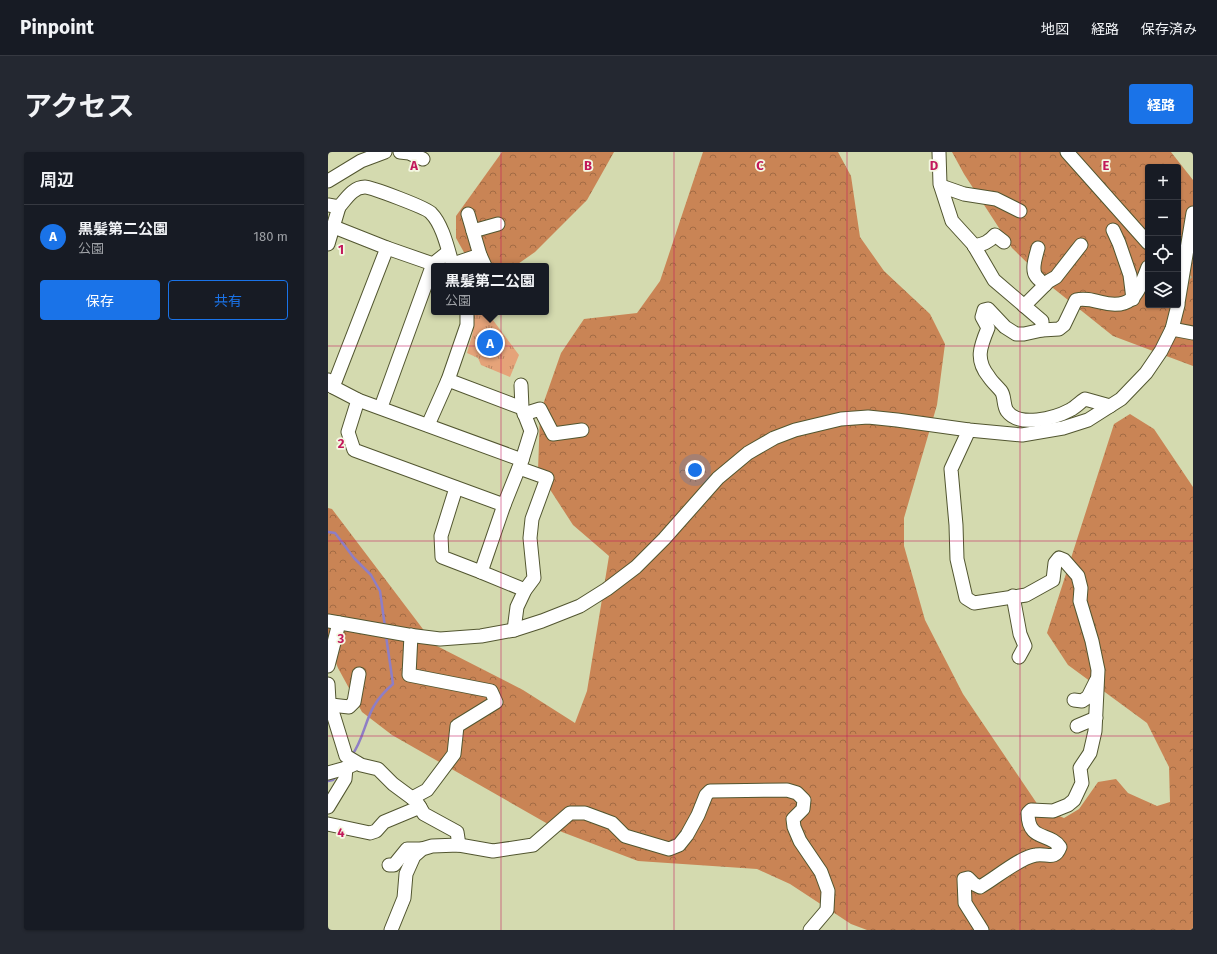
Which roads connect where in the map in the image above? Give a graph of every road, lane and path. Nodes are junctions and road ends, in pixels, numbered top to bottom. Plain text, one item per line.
1 (386, 152) edge
2 (400, 152) edge
3 (939, 152) edge
4 (1068, 153) edge
5 (423, 159) dead end
6 (328, 181) edge
7 (941, 186) junction
8 (333, 206) edge
9 (1020, 211) dead end
10 (468, 214) dead end
11 (1193, 214) edge
12 (498, 224) dead end
13 (334, 227) junction
14 (1113, 230) dead end
15 (473, 231) junction
16 (1145, 240) edge
17 (1004, 242) dead end
18 (328, 244) edge
19 (1081, 245) dead end
20 (974, 246) junction
21 (387, 248) junction
22 (1038, 248) dead end
23 (451, 260) edge
24 (483, 260) edge
25 (431, 263) edge
26 (438, 263) edge
27 (431, 270) edge
28 (1146, 272) edge
29 (1045, 285) junction
30 (1181, 286) edge
31 (1133, 299) junction
32 (1024, 306) junction
33 (1177, 308) edge
34 (467, 315) edge
35 (1172, 329) junction
36 (1042, 330) junction
37 (1193, 333) edge
38 (448, 380) junction
39 (330, 384) edge
40 (521, 385) dead end
41 (358, 400) junction
42 (1110, 406) junction
43 (381, 407) junction
44 (523, 411) junction
45 (428, 424) junction
46 (582, 430) dead end
47 (969, 430) junction
48 (520, 464) junction
49 (456, 488) junction
50 (504, 505) junction
51 (481, 572) junction
52 (525, 590) junction
53 (1013, 596) junction
54 (334, 622) edge
55 (514, 630) junction
56 (409, 635) junction
57 (1019, 657) dead end
58 (328, 666) edge
59 (359, 674) dead end
60 (1098, 678) junction
61 (328, 684) edge
62 (1074, 700) dead end
63 (331, 705) junction
64 (1096, 718) junction
65 (1077, 726) dead end
66 (350, 763) junction
67 (330, 773) edge
68 (416, 802) junction
69 (328, 807) edge
70 (328, 824) edge
71 (459, 845) junction
72 (422, 850) junction
73 (389, 865) dead end
74 (391, 930) edge
75 (810, 930) edge
76 (982, 930) edge

1 - 6 street
2 - 5 street
3 - 7 street
4 - 16 street
7 - 9 street
7 - 20 street
8 - 13 street
8 - 23 street
10 - 15 street
11 - 30 street
12 - 15 street
13 - 18 street
13 - 21 street
14 - 31 street
15 - 24 street
17 - 20 street
19 - 29 street
20 - 32 street
21 - 25 street
21 - 39 street
22 - 29 street
23 - 24 street
23 - 26 street
27 - 43 street
28 - 31 street
29 - 32 street
31 - 36 street
32 - 36 street
33 - 35 street
34 - 38 street
35 - 37 street
35 - 42 street
36 - 42 street
38 - 44 street
38 - 45 street
39 - 41 street
40 - 44 street
41 - 43 street
41 - 49 street
42 - 47 street
43 - 45 street
44 - 46 street
44 - 48 street
45 - 48 street
47 - 53 street
47 - 55 street
48 - 50 street
48 - 52 street
49 - 50 street
49 - 51 street
50 - 51 street
51 - 52 street
52 - 55 street
53 - 57 street
53 - 60 street
54 - 56 street
54 - 58 street
55 - 56 street
56 - 68 street
59 - 63 street
60 - 62 street
60 - 64 street
61 - 63 street
63 - 66 street
64 - 65 street
64 - 76 street
66 - 67 street
66 - 68 street
66 - 69 street
68 - 70 street
68 - 71 street
71 - 72 street
71 - 75 street
72 - 73 street
72 - 74 street

